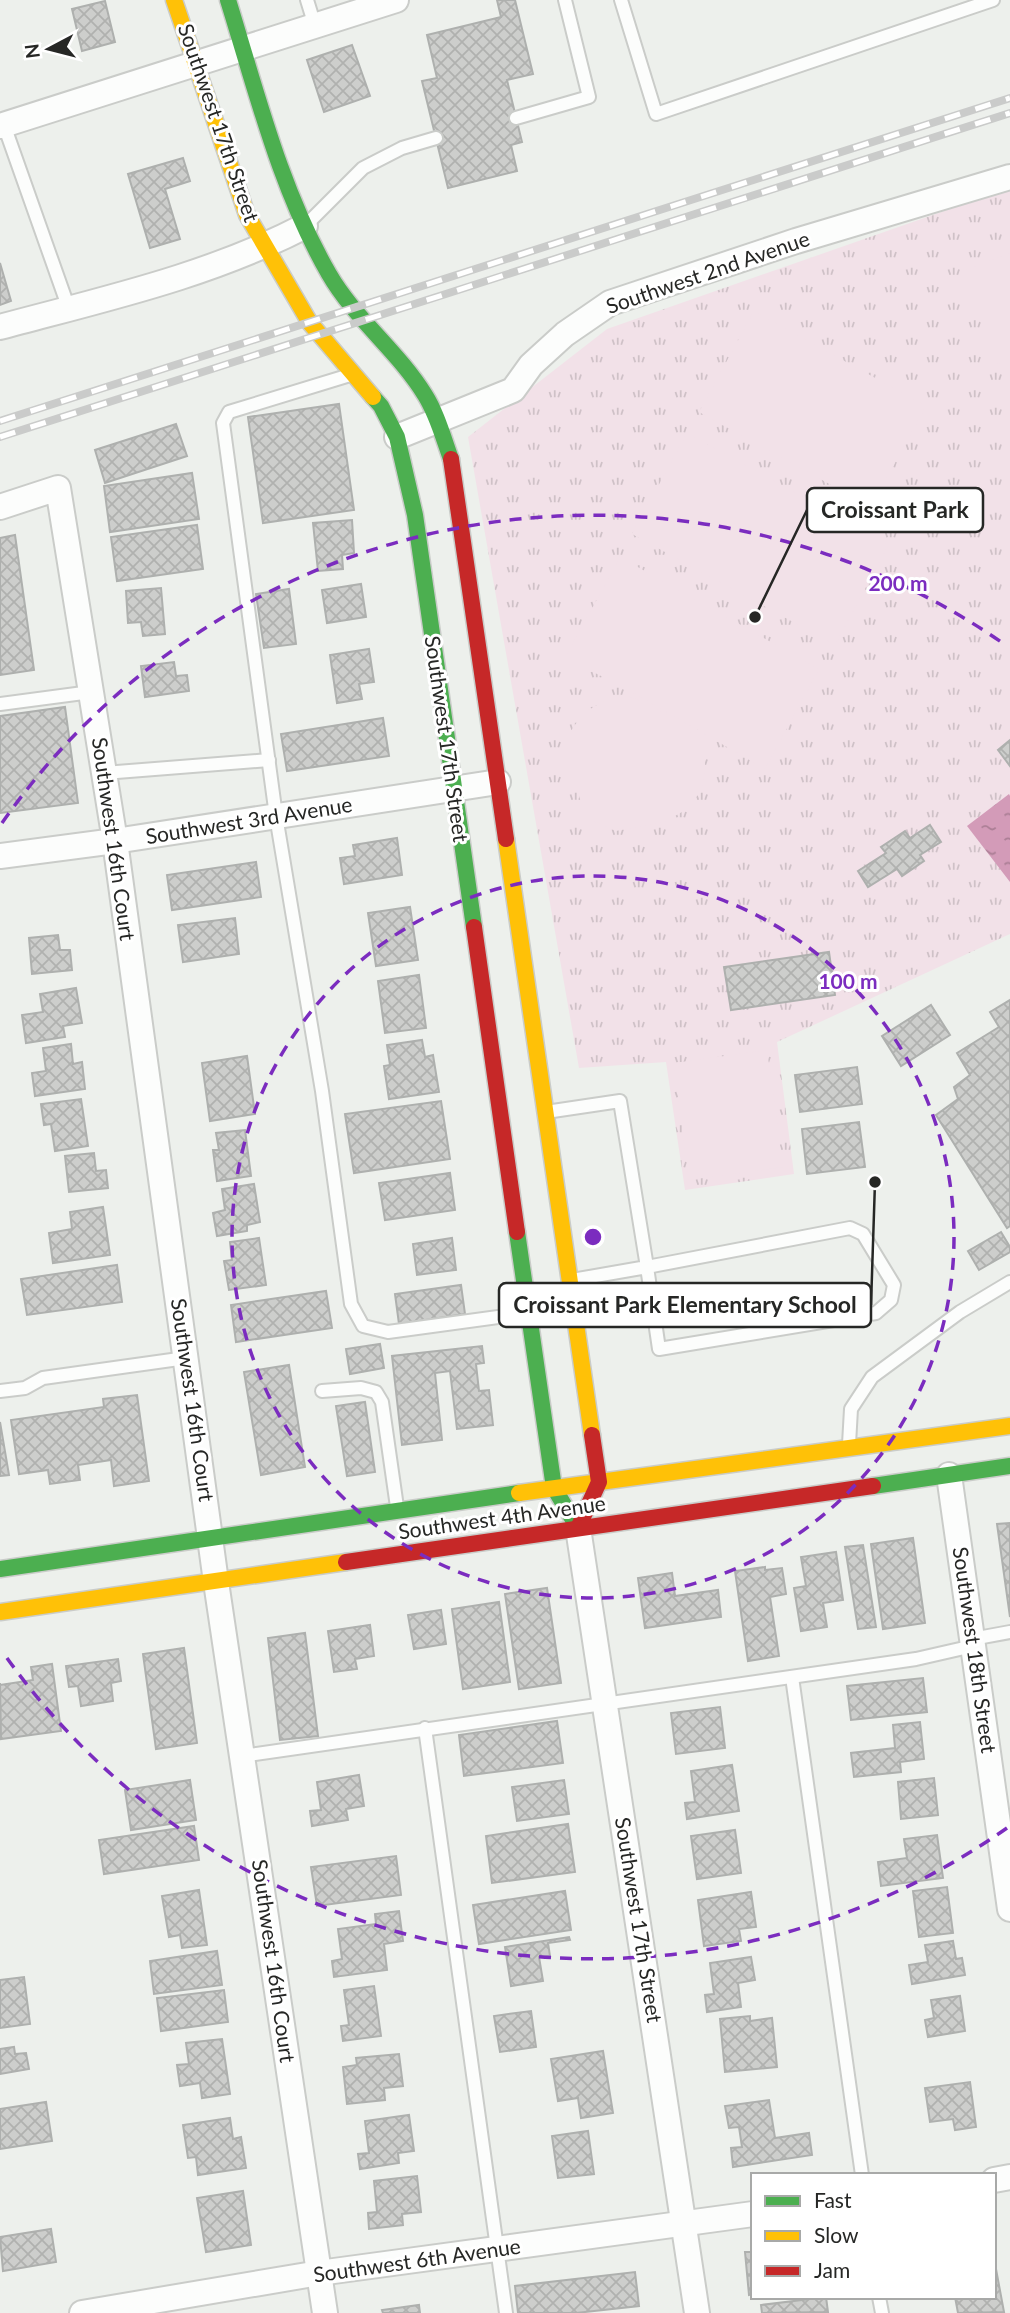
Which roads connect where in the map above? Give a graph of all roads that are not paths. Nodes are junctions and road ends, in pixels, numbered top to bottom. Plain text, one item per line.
1 (174, 0) edge
2 (228, 0) edge
3 (307, 0) edge
4 (396, 0) edge
5 (565, 0) edge
6 (621, 0) edge
7 (993, 0) edge
8 (315, 26) junction
9 (244, 49) junction
10 (195, 63) junction
11 (516, 118) dead end
12 (2, 126) edge
13 (436, 138) dead end
14 (1010, 177) edge
15 (305, 226) junction
16 (265, 247) junction
17 (69, 309) junction
18 (0, 327) edge
19 (354, 374) junction
20 (438, 421) junction
21 (397, 437) junction
22 (0, 508) edge
23 (91, 692) junction
24 (0, 704) edge
25 (269, 760) junction
26 (104, 773) junction
27 (498, 782) junction
28 (453, 791) junction
29 (276, 816) junction
30 (115, 841) junction
31 (0, 856) edge
32 (546, 1112) junction
33 (647, 1267) junction
34 (570, 1280) junction
35 (1010, 1282) edge
36 (528, 1313) junction
37 (186, 1358) junction
38 (1, 1387) edge
39 (323, 1391) dead end
40 (1010, 1426) edge
41 (848, 1448) junction
42 (1010, 1466) edge
43 (950, 1475) junction
44 (599, 1482) junction
45 (554, 1488) junction
46 (397, 1511) junction
47 (578, 1528) junction
48 (211, 1540) junction
49 (0, 1569) edge
50 (216, 1582) junction
51 (0, 1612) edge
52 (1010, 1632) edge
53 (973, 1642) junction
54 (792, 1677) junction
55 (605, 1704) junction
56 (425, 1728) junction
57 (242, 1756) junction
58 (1010, 1909) edge
59 (862, 2173) edge
60 (751, 2214) edge
61 (685, 2224) junction
62 (498, 2249) junction
63 (319, 2273) junction
64 (147, 2308) edge
65 (82, 2313) edge
66 (325, 2313) edge
67 (506, 2313) edge
68 (697, 2313) edge

1 - 10 main road, Southwest 17th Street
2 - 9 main road
3 - 8 lane
4 - 8 street
5 - 11 lane
6 - 7 lane
8 - 9 street
9 - 10 street
9 - 15 main road
10 - 12 street
10 - 16 main road, Southwest 17th Street
12 - 17 lane
13 - 15 lane
14 - 20 street, Southwest 2nd Avenue
15 - 16 street
15 - 20 main road
16 - 17 street
16 - 19 main road, Southwest 17th Street
17 - 18 street
19 - 21 main road, Southwest 17th Street
19 - 25 lane
20 - 21 street, Southwest 2nd Avenue
20 - 27 main road
21 - 28 main road, Southwest 17th Street
22 - 23 street, Southwest 16th Court
23 - 24 lane
23 - 26 street, Southwest 16th Court
25 - 26 lane
25 - 29 lane
26 - 30 street, Southwest 16th Court
27 - 28 street, Southwest 3rd Avenue
27 - 32 main road
28 - 29 street, Southwest 3rd Avenue
28 - 36 main road, Southwest 17th Street
29 - 30 street, Southwest 3rd Avenue
29 - 36 lane
30 - 31 street, Southwest 3rd Avenue
30 - 37 street, Southwest 16th Court
32 - 33 lane
32 - 34 main road
33 - 33 lane
33 - 34 lane
34 - 44 main road
35 - 41 lane
36 - 45 main road, Southwest 17th Street
37 - 38 lane
37 - 48 street, Southwest 16th Court
39 - 46 lane
40 - 41 main road, Southwest 4th Avenue
41 - 44 main road, Southwest 4th Avenue
42 - 43 main road, Southwest 4th Avenue
43 - 47 main road, Southwest 4th Avenue
43 - 53 street, Southwest 18th Street
44 - 45 main road, Southwest 4th Avenue
44 - 47 main road
45 - 46 main road, Southwest 4th Avenue
45 - 47 main road, Southwest 17th Street
46 - 48 main road, Southwest 4th Avenue
47 - 50 main road, Southwest 4th Avenue
47 - 55 street, Southwest 17th Street
48 - 49 main road, Southwest 4th Avenue
48 - 50 street, Southwest 16th Court
50 - 51 main road, Southwest 4th Avenue
50 - 57 street, Southwest 16th Court
52 - 53 lane
53 - 54 lane
53 - 58 street, Southwest 18th Street
54 - 55 lane
54 - 59 lane
55 - 56 lane
55 - 61 street, Southwest 17th Street
56 - 57 lane
56 - 62 lane
57 - 63 street, Southwest 16th Court
60 - 61 street, Southwest 6th Avenue
61 - 62 street, Southwest 6th Avenue
61 - 68 street, Southwest 17th Street
62 - 63 street, Southwest 6th Avenue
62 - 67 lane
63 - 64 street, Southwest 6th Avenue
63 - 66 street, Southwest 16th Court
64 - 65 street, Southwest 6th Avenue

